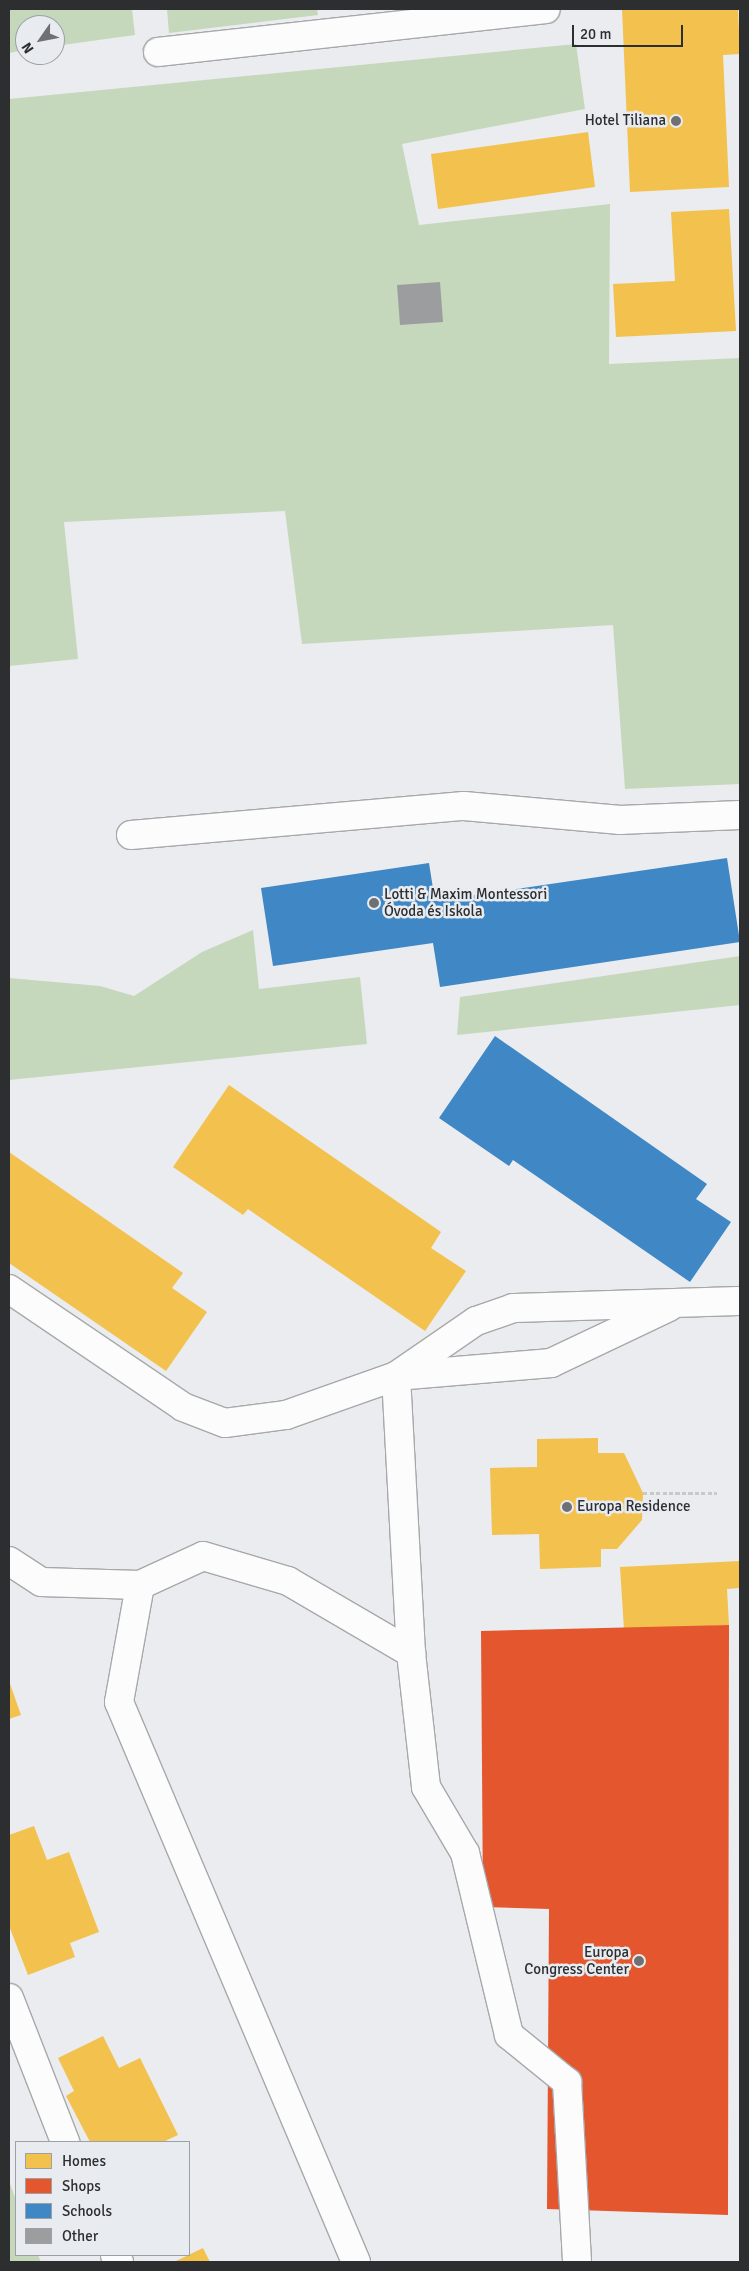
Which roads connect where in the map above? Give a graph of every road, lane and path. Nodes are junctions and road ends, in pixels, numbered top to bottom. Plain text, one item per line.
1 (546, 9) edge
2 (158, 52) dead end
3 (740, 815) edge
4 (131, 835) dead end
5 (9, 1289) edge
6 (740, 1301) edge
7 (678, 1303) junction
8 (396, 1376) junction
9 (643, 1493) dead end
10 (717, 1493) dead end
11 (9, 1561) edge
12 (140, 1585) junction
13 (411, 1653) junction
14 (9, 1998) edge
15 (65, 2141) edge
16 (356, 2262) edge
17 (577, 2262) edge

1 - 2 lane
3 - 4 lane
5 - 8 lane
6 - 7 lane
7 - 8 lane
7 - 8 lane
8 - 13 lane
9 - 10 path
11 - 12 lane
12 - 13 lane
12 - 16 lane
13 - 17 lane
14 - 15 lane

